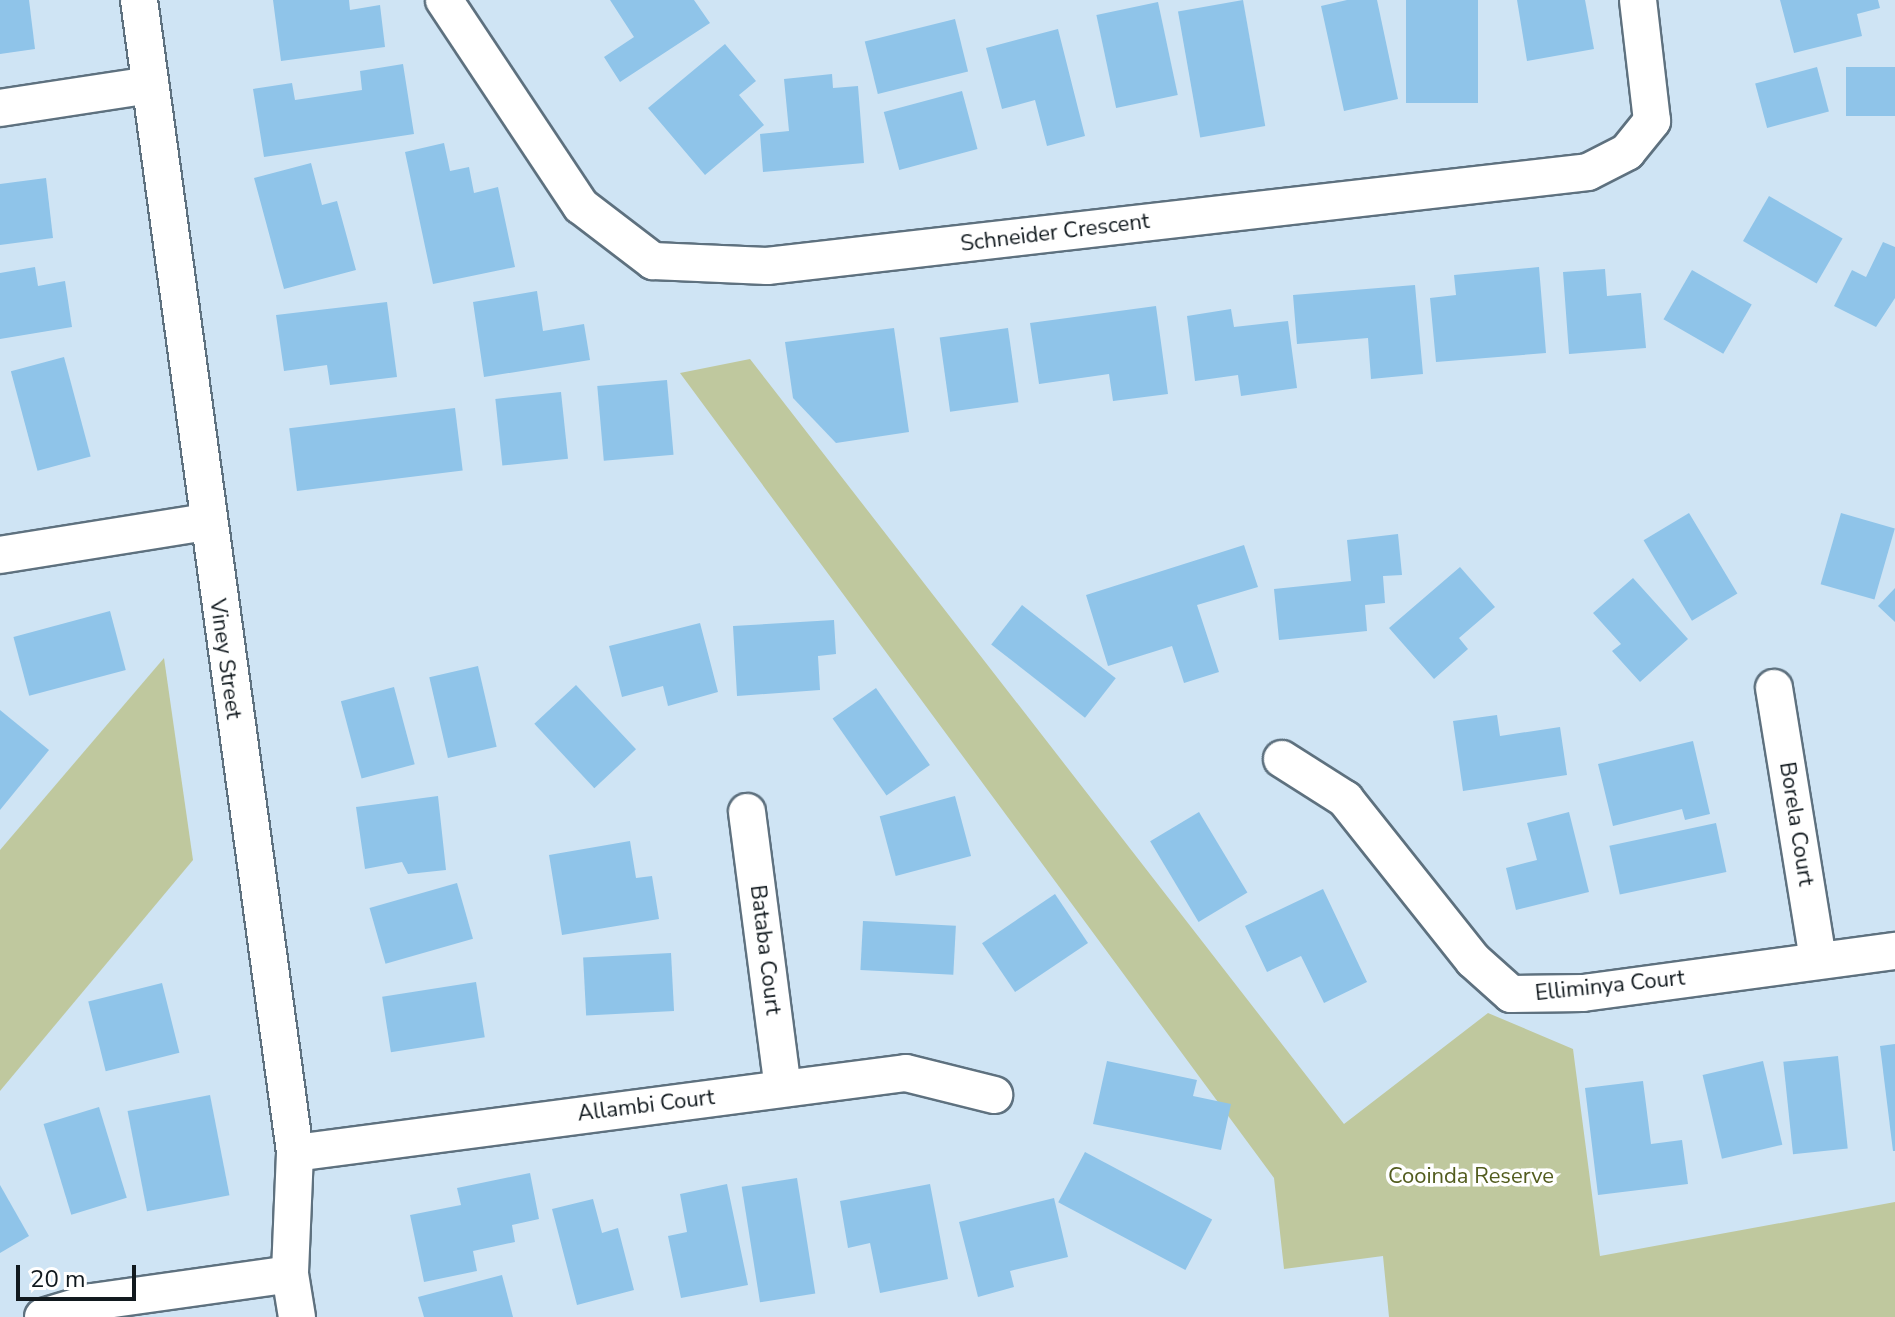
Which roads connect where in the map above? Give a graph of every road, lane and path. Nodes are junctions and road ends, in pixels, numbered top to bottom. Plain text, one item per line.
1 (139, 0) edge
2 (444, 0) edge
3 (1638, 0) edge
4 (150, 85) junction
5 (0, 108) edge
6 (205, 522) junction
7 (0, 555) edge
8 (1774, 688) dead end
9 (1282, 759) dead end
10 (747, 812) dead end
11 (1895, 951) edge
12 (1818, 960) junction
13 (783, 1088) junction
14 (994, 1095) dead end
15 (295, 1153) junction
16 (290, 1274) junction
17 (43, 1317) edge
18 (297, 1317) edge

1 - 4 street, Viney Street
2 - 3 street, Schneider Crescent
4 - 5 street
4 - 6 street, Viney Street
6 - 7 street
6 - 15 street, Viney Street
8 - 12 street, Borela Court
9 - 12 street, Elliminya Court
10 - 13 street, Bataba Court
11 - 12 street, Elliminya Court
13 - 14 street, Allambi Court
13 - 15 street, Allambi Court
15 - 16 street, Viney Street
16 - 17 street
16 - 18 street, Viney Street

